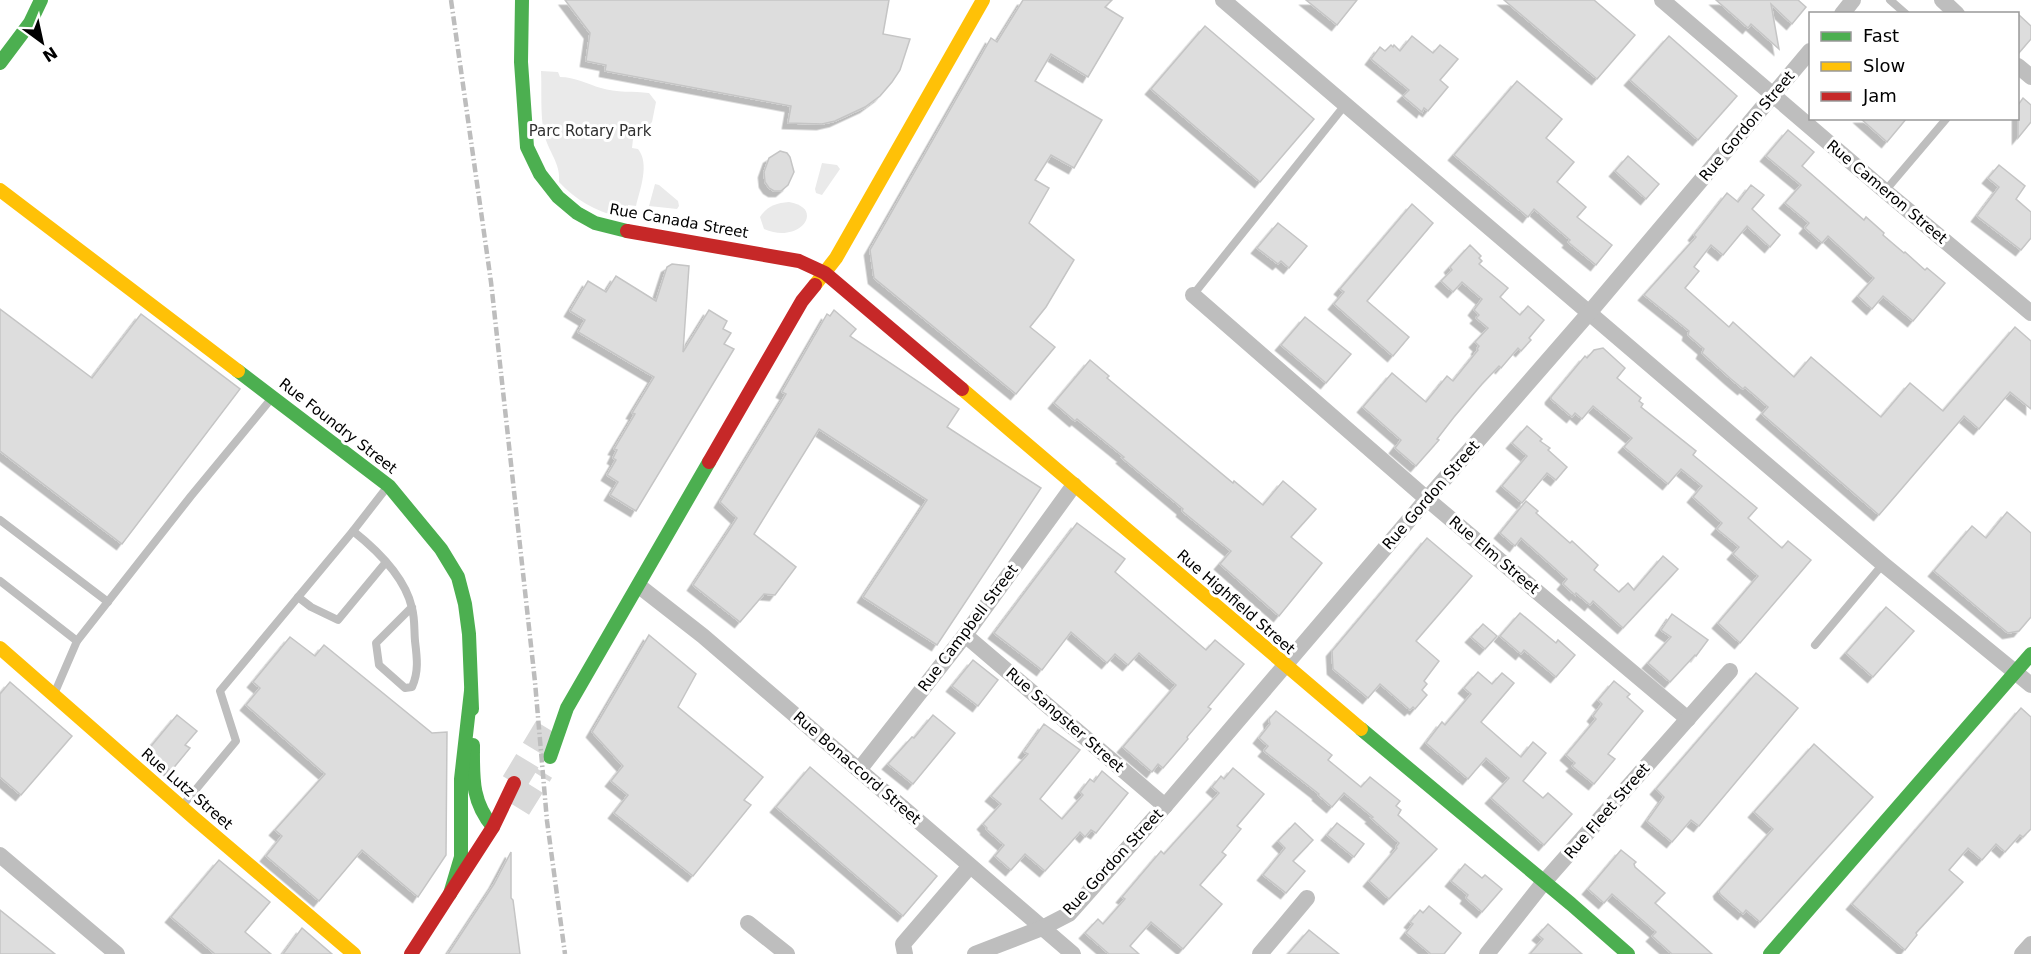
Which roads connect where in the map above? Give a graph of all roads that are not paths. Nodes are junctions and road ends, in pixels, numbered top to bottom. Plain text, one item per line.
1 (41, 0) edge
2 (522, 0) edge
3 (983, 0) edge
4 (1223, 0) edge
5 (1662, 0) edge
6 (1853, 0) edge
7 (1890, 0) edge
8 (1942, 0) edge
9 (1844, 12) edge
10 (1904, 12) edge
11 (1956, 12) edge
12 (1809, 52) edge
13 (0, 63) edge
14 (2019, 67) edge
15 (2031, 77) edge
16 (1773, 96) junction
17 (1346, 105) junction
18 (1945, 120) edge
19 (0, 190) edge
20 (1885, 191) junction
21 (825, 273) junction
22 (1192, 296) joint
23 (1589, 313) junction
24 (2031, 313) edge
25 (273, 397) junction
26 (1074, 485) junction
27 (389, 486) junction
28 (1427, 499) junction
29 (0, 520) edge
30 (353, 531) junction
31 (386, 562) junction
32 (1883, 564) junction
33 (0, 581) edge
34 (639, 586) junction
35 (298, 597) junction
36 (108, 602) junction
37 (412, 607) junction
38 (965, 634) junction
39 (77, 641) junction
40 (1815, 645) dead end
41 (0, 648) edge
42 (2031, 654) edge
43 (1285, 666) junction
44 (1730, 671) dead end
45 (2016, 671) junction
46 (2031, 685) edge
47 (471, 691) junction
48 (54, 694) junction
49 (567, 708) junction
50 (1688, 719) junction
51 (547, 728) tunnel mouth
52 (550, 757) tunnel mouth
53 (859, 770) junction
54 (514, 783) tunnel mouth
55 (181, 806) junction
56 (1165, 806) junction
57 (518, 808) tunnel mouth
58 (493, 827) junction
59 (0, 855) edge
60 (970, 866) junction
61 (1544, 882) junction
62 (450, 894) junction
63 (1307, 898) dead end
64 (748, 923) dead end
65 (1042, 928) junction
66 (2031, 944) edge
67 (117, 954) edge
68 (354, 954) edge
69 (411, 954) edge
70 (787, 954) edge
71 (905, 954) edge
72 (975, 954) edge
73 (1073, 954) edge
74 (1260, 954) edge
75 (1487, 954) edge
76 (1628, 954) edge
77 (1770, 954) edge
78 (2022, 954) edge

1 - 13 street
2 - 21 street, Rue Canada Street
3 - 21 street
4 - 17 street
5 - 16 street, Rue Cameron Street
6 - 9 street
7 - 10 lane
8 - 11 street
12 - 16 street, Rue Gordon Street
14 - 15 street
16 - 20 street, Rue Cameron Street
16 - 23 street, Rue Gordon Street
17 - 22 lane
17 - 23 street
18 - 20 lane
19 - 25 street, Rue Foundry Street
20 - 24 street, Rue Cameron Street
21 - 26 street, Rue Highfield Street
21 - 34 street
22 - 28 street, Rue Elm Street
23 - 28 street, Rue Gordon Street
23 - 32 street
25 - 27 street, Rue Foundry Street
25 - 36 lane
26 - 38 street, Rue Campbell Street
26 - 43 street, Rue Highfield Street
27 - 30 lane
27 - 47 street, Rue Foundry Street
28 - 43 street, Rue Gordon Street
28 - 50 street, Rue Elm Street
29 - 36 lane
30 - 31 lane
30 - 35 lane
31 - 35 lane
31 - 37 lane
32 - 40 lane
32 - 45 street
33 - 39 lane
34 - 49 street
34 - 53 street, Rue Bonaccord Street
35 - 55 lane
36 - 39 lane
37 - 37 lane
38 - 53 street, Rue Campbell Street
38 - 56 street, Rue Sangster Street
39 - 48 lane
41 - 48 street, Rue Lutz Street
42 - 45 street
43 - 56 street, Rue Gordon Street
43 - 61 street, Rue Highfield Street
44 - 50 street, Rue Fleet Street
45 - 46 street
45 - 77 street
47 - 58 street, Rue Foundry Street
47 - 62 street
48 - 55 street, Rue Lutz Street
49 - 51 street
49 - 52 street
50 - 61 street, Rue Fleet Street
53 - 60 street, Rue Bonaccord Street
54 - 58 street
55 - 68 street, Rue Lutz Street
56 - 65 street, Rue Gordon Street
57 - 58 street
58 - 62 street
59 - 67 street
60 - 65 street, Rue Bonaccord Street
60 - 71 street
61 - 75 street, Rue Fleet Street
61 - 76 street, Rue Highfield Street
62 - 69 street
63 - 74 street
64 - 70 street
65 - 72 street, Rue Gordon Street
65 - 73 street, Rue Bonaccord Street
66 - 78 street

